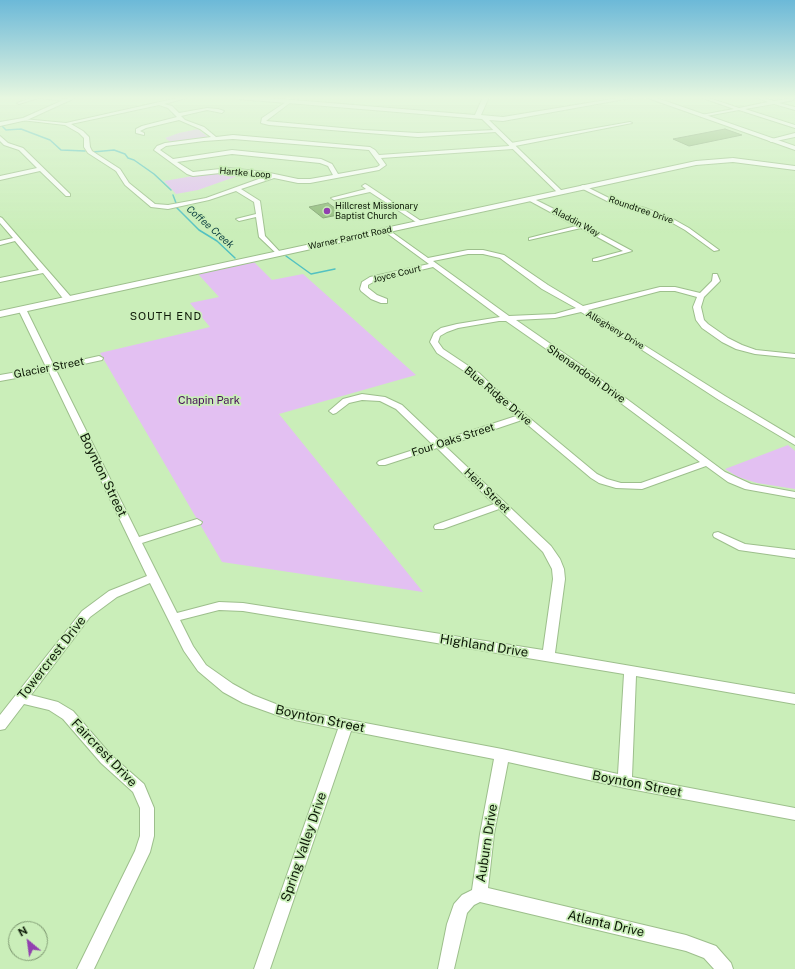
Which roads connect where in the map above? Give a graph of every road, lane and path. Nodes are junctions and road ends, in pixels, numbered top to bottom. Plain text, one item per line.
1 (4, 142) edge
2 (87, 142) edge
3 (185, 142) edge
4 (297, 142) edge
5 (508, 142) edge
6 (531, 142) edge
7 (778, 142) edge
8 (512, 146) junction
9 (795, 148) edge
10 (377, 157) junction
11 (171, 160) junction
12 (795, 168) edge
13 (42, 169) junction
14 (274, 175) junction
15 (336, 176) junction
16 (0, 178) edge
17 (364, 186) dead end
18 (583, 188) junction
19 (237, 189) junction
20 (371, 190) junction
21 (560, 192) junction
22 (68, 195) dead end
23 (334, 198) dead end
24 (530, 199) junction
25 (259, 215) junction
26 (0, 219) edge
27 (239, 219) dead end
28 (421, 223) junction
29 (582, 226) junction
30 (386, 230) junction
31 (17, 239) junction
32 (531, 239) dead end
33 (0, 243) edge
34 (716, 250) dead end
35 (278, 254) junction
36 (595, 260) dead end
37 (430, 262) junction
38 (44, 271) junction
39 (715, 275) dead end
40 (0, 280) edge
41 (701, 296) junction
42 (68, 299) junction
43 (384, 301) dead end
44 (22, 309) junction
45 (582, 309) junction
46 (0, 314) edge
47 (506, 318) junction
48 (795, 356) edge
49 (99, 358) dead end
50 (51, 369) junction
51 (0, 378) edge
52 (333, 410) dead end
53 (523, 417) junction
54 (795, 442) edge
55 (439, 444) junction
56 (382, 463) dead end
57 (706, 463) junction
58 (795, 495) edge
59 (501, 505) junction
60 (197, 522) dead end
61 (439, 527) dead end
62 (718, 535) dead end
63 (135, 542) junction
64 (795, 554) edge
65 (152, 578) junction
66 (173, 618) junction
67 (548, 656) junction
68 (630, 671) junction
69 (22, 698) junction
70 (795, 700) edge
71 (0, 725) edge
72 (346, 725) junction
73 (502, 755) junction
74 (625, 782) junction
75 (795, 814) edge
76 (479, 894) junction
77 (85, 969) edge
78 (262, 969) edge
79 (446, 969) edge
80 (725, 969) edge

1 - 13 street
2 - 19 street
3 - 11 street, Hartke Loop
4 - 10 street, Hartke Loop
5 - 8 street
6 - 8 street
7 - 9 main road
8 - 10 street
8 - 21 street
10 - 15 street, Hartke Loop
11 - 14 street, Hartke Loop
11 - 15 street
12 - 18 main road, Warner Parrott Road
13 - 16 street
13 - 22 street
14 - 15 street, Hartke Loop
14 - 19 street
17 - 20 street
18 - 21 main road, Warner Parrott Road
18 - 34 street, Roundtree Drive
19 - 25 street
20 - 23 street
20 - 28 street
21 - 24 main road, Warner Parrott Road
24 - 28 main road, Warner Parrott Road
24 - 29 street, Aladdin Way
25 - 27 street
25 - 35 street
26 - 31 street
28 - 30 main road, Warner Parrott Road
29 - 32 street
29 - 36 street, Aladdin Way
30 - 35 main road, Warner Parrott Road
30 - 37 street, Shenandoah Drive
31 - 33 street
31 - 38 street
35 - 42 main road, Warner Parrott Road
37 - 43 street, Joyce Court
37 - 45 street, Allegheny Drive
37 - 47 street, Shenandoah Drive
38 - 40 street
38 - 42 street
39 - 41 street
41 - 45 street, Blue Ridge Drive
41 - 48 street
42 - 44 main road, Warner Parrott Road
44 - 46 main road, Warner Parrott Road
44 - 50 street, Boynton Street
45 - 47 street, Blue Ridge Drive
45 - 54 street, Allegheny Drive
47 - 53 street, Blue Ridge Drive
47 - 57 street, Shenandoah Drive
49 - 50 street, Glacier Street
50 - 51 street, Glacier Street
50 - 63 street, Boynton Street
52 - 55 street, Hein Street
53 - 55 street, Four Oaks Street
53 - 57 street, Blue Ridge Drive
55 - 56 street, Four Oaks Street
55 - 59 street, Hein Street
57 - 58 street, Shenandoah Drive
59 - 61 street
59 - 67 street, Hein Street
60 - 63 street
62 - 64 street
63 - 65 street, Boynton Street
65 - 66 street, Boynton Street
65 - 69 street, Towercrest Drive
66 - 67 street, Highland Drive
66 - 72 street, Boynton Street
67 - 68 street, Highland Drive
68 - 70 street, Highland Drive
68 - 74 street
69 - 71 street, Towercrest Drive
69 - 77 street, Faircrest Drive
72 - 73 street, Boynton Street
72 - 78 street, Spring Valley Drive
73 - 74 street, Boynton Street
73 - 76 street, Auburn Drive
74 - 75 street, Boynton Street
76 - 79 street, Auburn Drive
76 - 80 street, Atlanta Drive

